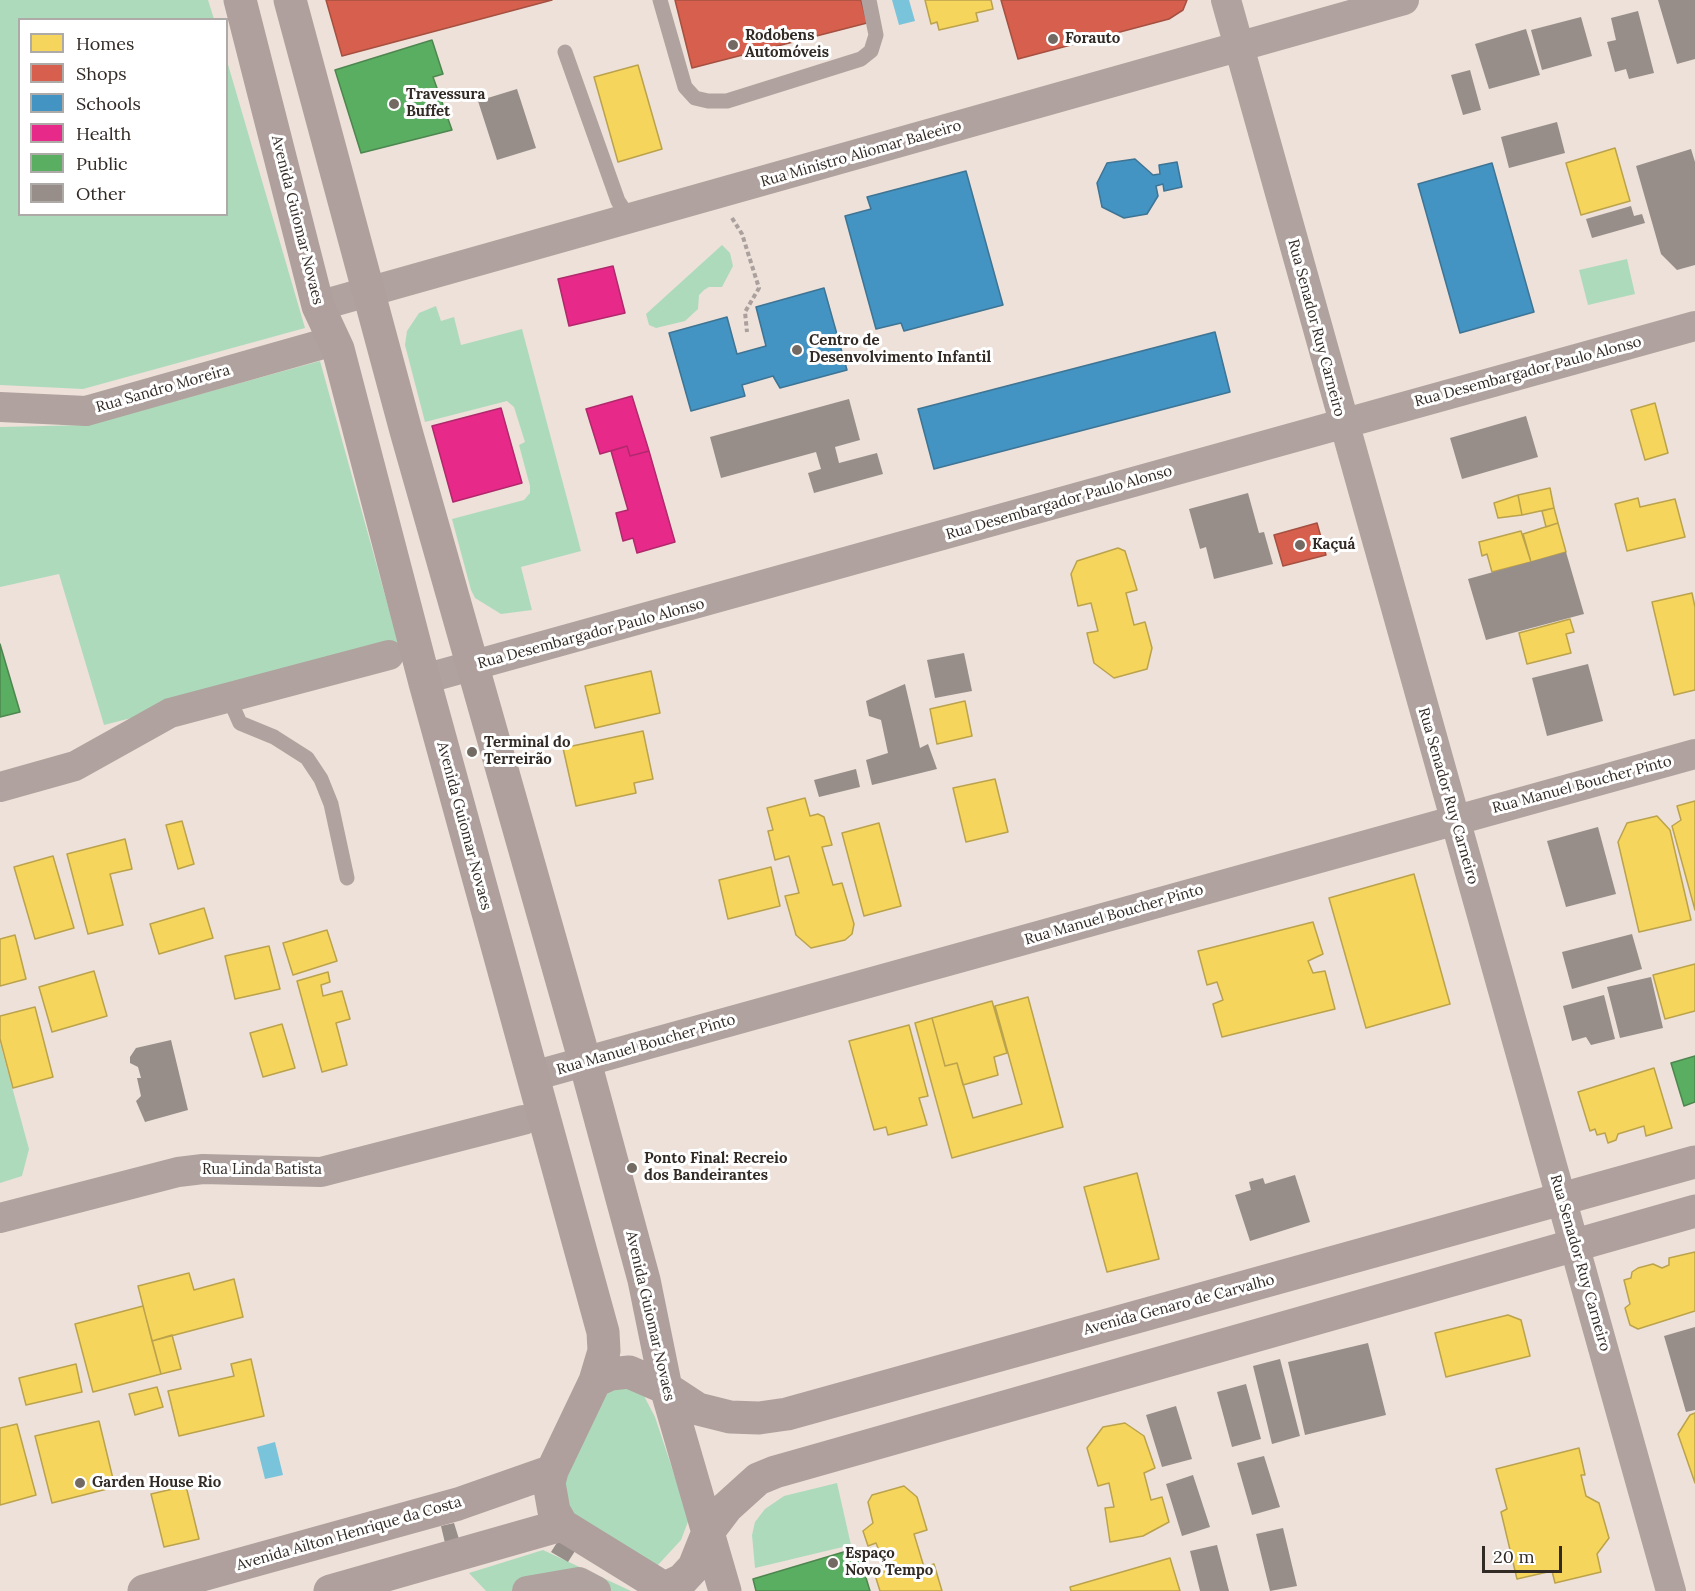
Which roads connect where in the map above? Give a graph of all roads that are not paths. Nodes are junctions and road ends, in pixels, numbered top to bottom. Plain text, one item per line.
1 (240, 0) edge
2 (290, 0) edge
3 (660, 0) edge
4 (869, 0) edge
5 (1226, 0) edge
6 (1404, 0) edge
7 (1239, 47) junction
8 (565, 52) dead end
9 (630, 219) junction
10 (368, 294) junction
11 (318, 306) junction
12 (1695, 326) edge
13 (323, 344) dead end
14 (0, 407) edge
15 (1342, 424) junction
16 (389, 655) dead end
17 (473, 666) junction
18 (424, 679) junction
19 (229, 698) junction
20 (1695, 754) edge
21 (0, 787) edge
22 (1455, 820) junction
23 (347, 878) dead end
24 (585, 1062) junction
25 (533, 1076) junction
26 (523, 1119) dead end
27 (1695, 1162) edge
28 (1562, 1199) junction
29 (1695, 1211) edge
30 (0, 1218) edge
31 (1575, 1245) junction
32 (1108, 1324) junction
33 (1122, 1372) junction
34 (595, 1381) junction
35 (666, 1389) junction
36 (552, 1471) junction
37 (562, 1525) junction
38 (708, 1532) junction
39 (667, 1589) edge
40 (144, 1591) edge
41 (330, 1591) edge
42 (527, 1591) edge
43 (596, 1591) edge
44 (725, 1591) edge
45 (1671, 1591) edge

1 - 11 street, Avenida Guiomar Novaes
2 - 10 street, Avenida Guiomar Novaes
3 - 4 lane
5 - 7 street, Rua Senador Ruy Carneiro
6 - 7 street, Rua Ministro Aliomar Baleeiro
7 - 9 street, Rua Ministro Aliomar Baleeiro
7 - 15 street, Rua Senador Ruy Carneiro
8 - 9 lane
9 - 10 street, Rua Ministro Aliomar Baleeiro
10 - 11 street, Rua Ministro Aliomar Baleeiro
10 - 17 street, Avenida Guiomar Novaes
11 - 18 street, Avenida Guiomar Novaes
12 - 15 street, Rua Desembargador Paulo Alonso
13 - 14 street, Rua Sandro Moreira
15 - 17 street, Rua Desembargador Paulo Alonso
15 - 22 street, Rua Senador Ruy Carneiro
16 - 19 street
17 - 18 street, Rua Desembargador Paulo Alonso
17 - 24 street, Avenida Guiomar Novaes
18 - 25 street, Avenida Guiomar Novaes
19 - 21 street
19 - 23 lane
20 - 22 street, Rua Manuel Boucher Pinto
22 - 24 street, Rua Manuel Boucher Pinto
22 - 28 street, Rua Senador Ruy Carneiro
24 - 25 street, Rua Manuel Boucher Pinto
24 - 35 street, Avenida Guiomar Novaes
25 - 34 street, Avenida Guiomar Novaes
26 - 30 street, Rua Linda Batista
27 - 28 street, Avenida Genaro de Carvalho
28 - 31 street, Rua Senador Ruy Carneiro
28 - 32 street, Avenida Genaro de Carvalho
29 - 31 street
31 - 33 street
31 - 45 street, Rua Senador Ruy Carneiro
32 - 33 street
32 - 35 street, Avenida Genaro de Carvalho
33 - 38 street
34 - 35 street, Avenida Genaro de Carvalho
34 - 36 street, Avenida Guiomar Novaes
35 - 38 street, Avenida Guiomar Novaes
36 - 37 street, Avenida Guiomar Novaes
36 - 40 street, Avenida Ailton Henrique da Costa
37 - 39 street
37 - 41 street
38 - 39 street
38 - 44 street, Avenida Guiomar Novaes
42 - 43 street

